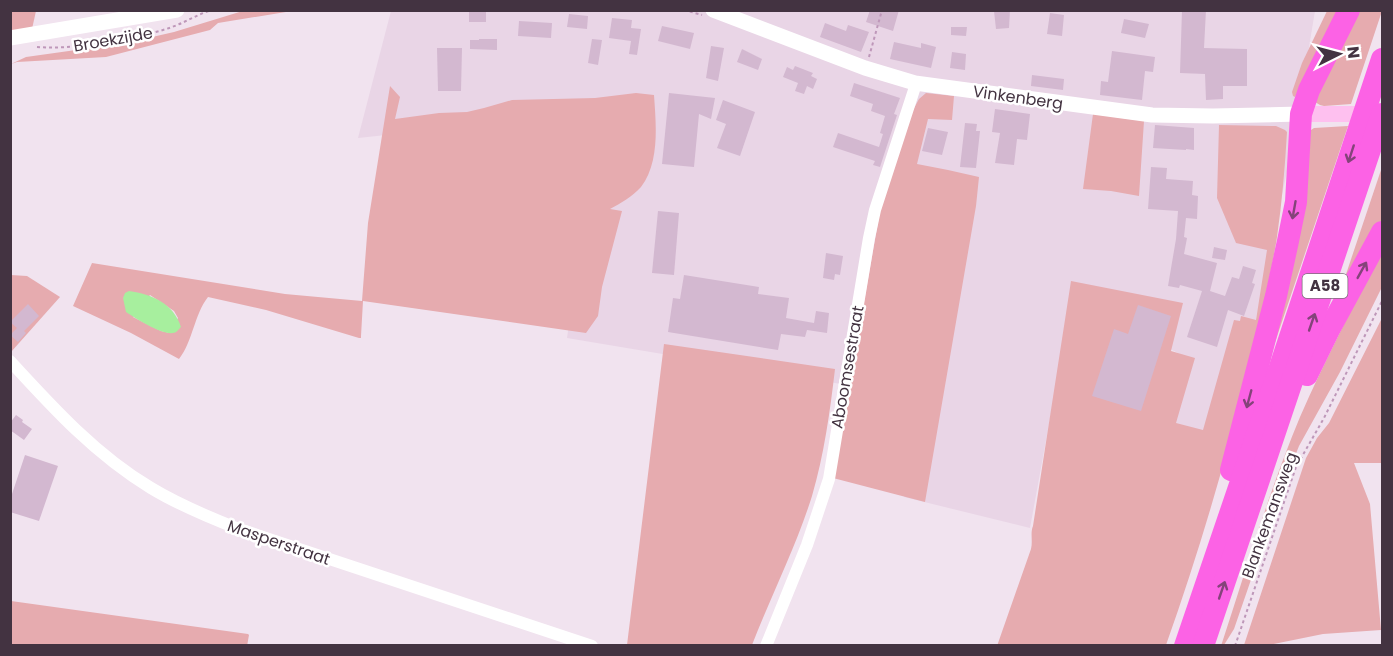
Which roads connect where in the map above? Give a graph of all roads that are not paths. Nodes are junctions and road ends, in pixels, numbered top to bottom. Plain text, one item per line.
1 (177, 10) edge
2 (713, 10) edge
3 (1349, 10) edge
4 (10, 38) edge
5 (1383, 59) edge
6 (915, 83) junction
7 (1301, 114) junction
8 (1383, 114) edge
9 (1383, 232) edge
10 (10, 361) edge
11 (1267, 457) junction
12 (1198, 606) junction
13 (591, 645) edge
14 (766, 645) edge
15 (1185, 645) edge
16 (1203, 645) edge

1 - 4 street, Broekzijde
2 - 6 street, Vinkenberg
3 - 7 highway, A58
5 -> 12 highway, A58
6 - 7 street, Vinkenberg
6 - 14 street, Aboomsestraat
7 - 8 main road, Vinkenberg
7 -> 12 highway, A58
11 -> 8 highway, A58
11 -> 9 highway, A58
10 - 13 street, Masperstraat
16 -> 11 highway, A58
12 - 15 highway, A58

